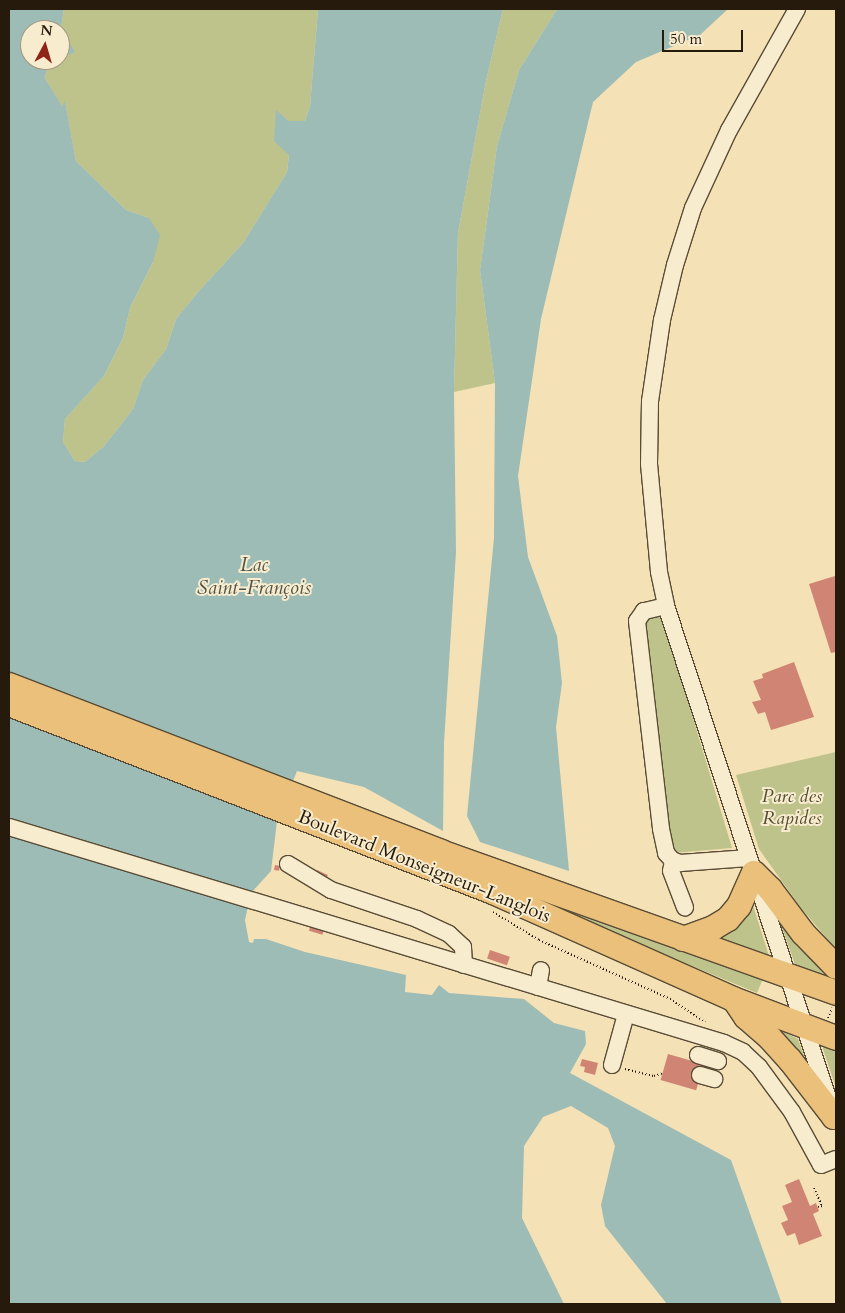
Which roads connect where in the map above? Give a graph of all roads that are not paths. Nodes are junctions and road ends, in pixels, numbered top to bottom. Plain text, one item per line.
1 (797, 9) edge
2 (666, 606) junction
3 (9, 685) edge
4 (9, 704) edge
5 (285, 801) junction
6 (9, 827) edge
7 (672, 861) junction
8 (288, 864) dead end
9 (752, 866) junction
10 (685, 907) dead end
11 (683, 939) junction
12 (464, 965) junction
13 (836, 966) edge
14 (542, 970) dead end
15 (787, 975) junction
16 (538, 987) junction
17 (733, 999) junction
18 (835, 999) edge
19 (626, 1014) junction
20 (822, 1030) edge
21 (698, 1055) dead end
22 (718, 1061) dead end
23 (612, 1065) road end
24 (836, 1118) edge
25 (836, 1159) edge

1 - 2 street
2 - 7 street
2 - 9 street
3 - 5 highway, Boulevard Monseigneur-Langlois
4 - 5 highway, Boulevard Monseigneur-Langlois
5 - 11 highway, Boulevard Monseigneur-Langlois
5 - 17 highway, Boulevard Monseigneur-Langlois
6 - 12 street
7 - 9 street
7 - 10 street
8 - 12 street
9 - 11 highway
9 - 13 highway
9 - 15 street
11 - 15 highway, Boulevard Monseigneur-Langlois
12 - 16 street
14 - 16 street
15 - 18 highway, Boulevard Monseigneur-Langlois
15 - 20 street
16 - 19 street
17 - 20 highway, Boulevard Monseigneur-Langlois
17 - 24 highway
19 - 23 street
19 - 25 street
20 - 24 street
21 - 22 street

